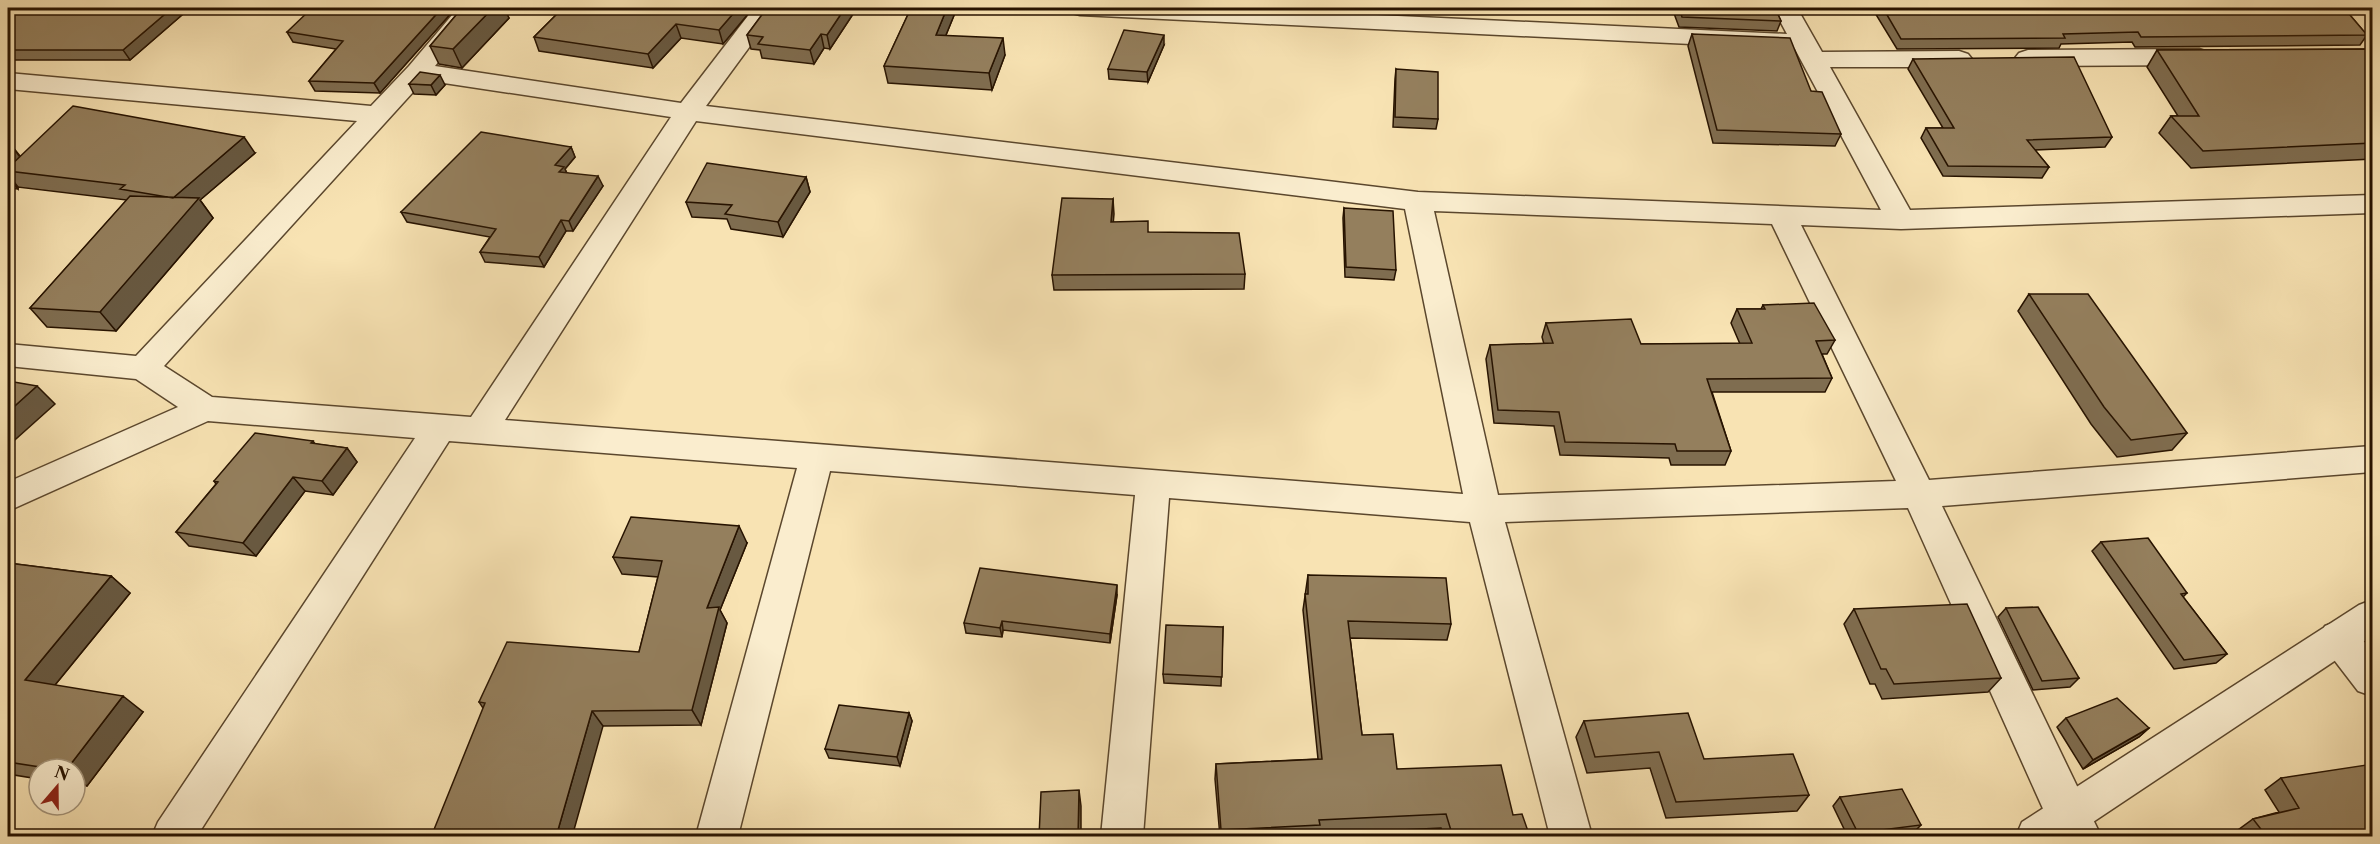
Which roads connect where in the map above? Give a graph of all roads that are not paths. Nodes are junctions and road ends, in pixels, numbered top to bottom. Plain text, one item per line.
1 (470, 8) edge
2 (766, 8) edge
3 (1080, 8) edge
4 (1785, 8) edge
5 (1809, 51) junction
6 (2217, 57) edge
7 (418, 71) junction
8 (8, 81) edge
9 (688, 112) junction
10 (377, 115) junction
11 (1418, 201) junction
12 (2373, 204) edge
13 (1782, 216) junction
14 (1900, 220) junction
15 (8, 355) edge
16 (143, 368) junction
17 (206, 409) junction
18 (439, 429) junction
19 (480, 431) junction
20 (817, 457) junction
21 (2373, 459) edge
22 (1153, 483) junction
23 (1919, 494) junction
24 (8, 497) edge
25 (1484, 509) junction
26 (2373, 616) edge
27 (2338, 637) junction
28 (2373, 679) edge
29 (2062, 830) edge
30 (173, 837) edge
31 (717, 837) edge
32 (1122, 837) edge
33 (1571, 837) edge

1 - 7 street
2 - 9 street
3 - 5 street
4 - 5 street
5 - 6 street
5 - 14 street
7 - 9 street
7 - 10 street
8 - 10 street
9 - 11 street
9 - 19 street
10 - 16 street
11 - 13 street
11 - 25 street
12 - 14 street
13 - 14 street
13 - 23 street
15 - 16 street
16 - 17 street
17 - 18 street
17 - 24 street
18 - 19 street
18 - 30 street
19 - 20 street
20 - 22 street
20 - 31 street
21 - 23 street
22 - 25 street
22 - 32 street
23 - 25 street
23 - 29 street
25 - 33 street
26 - 27 street
27 - 28 street
27 - 29 street

